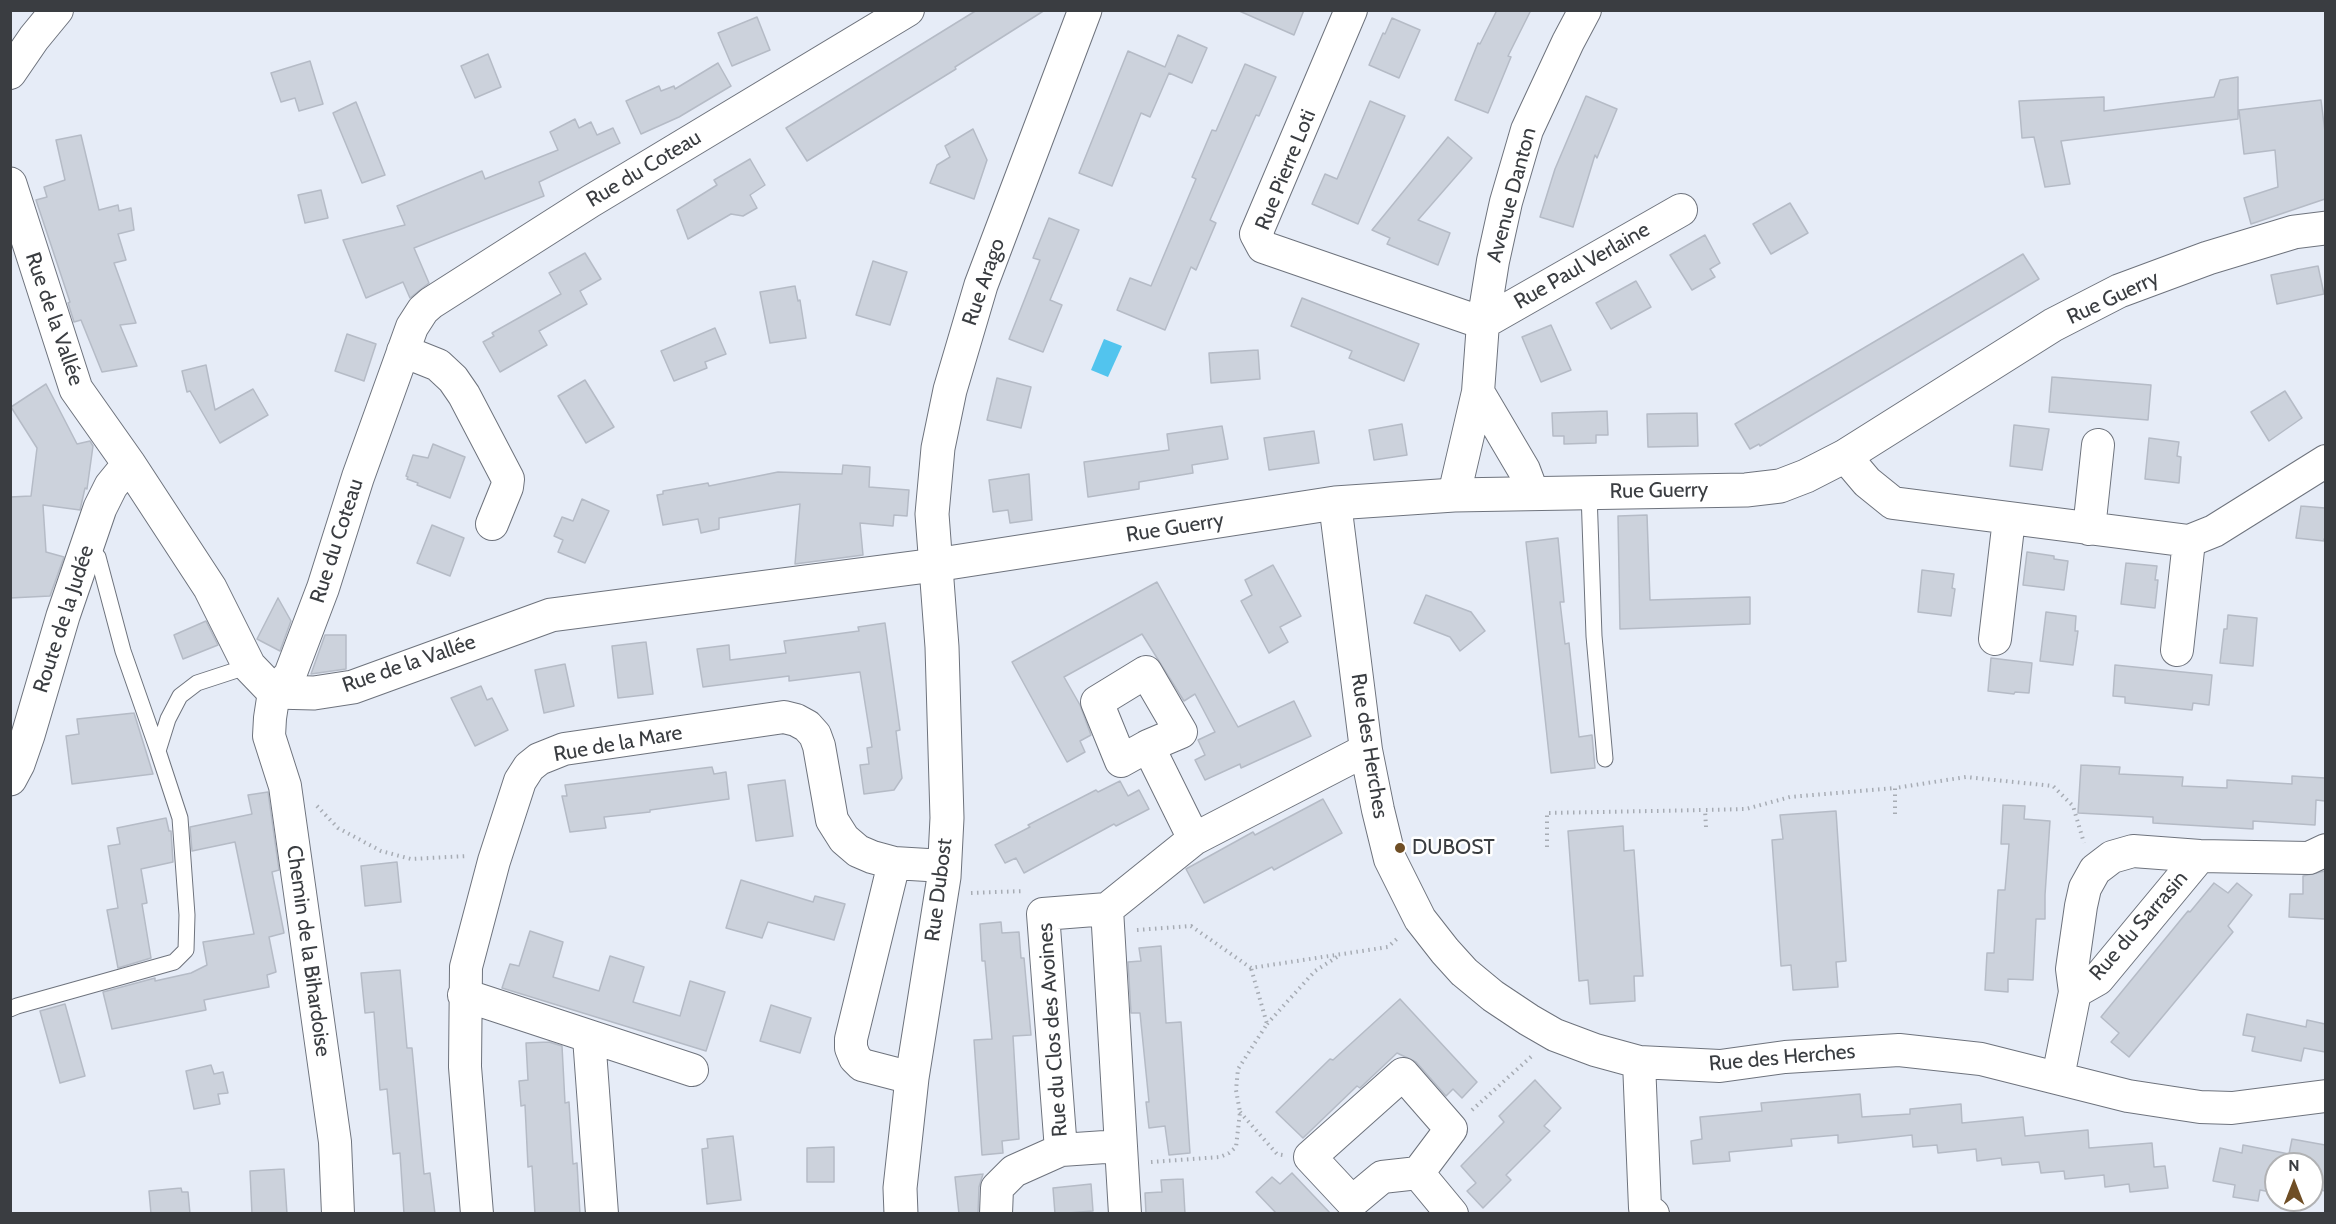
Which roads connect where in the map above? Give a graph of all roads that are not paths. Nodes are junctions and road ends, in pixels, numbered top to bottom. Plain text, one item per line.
1 (57, 10) edge
2 (908, 10) edge
3 (1085, 10) edge
4 (1351, 10) edge
5 (1586, 10) edge
6 (10, 73) edge
7 (10, 184) edge
8 (1681, 210) dead end
9 (2325, 228) edge
10 (1483, 323) junction
11 (403, 351) junction
12 (1478, 392) junction
13 (2098, 445) dead end
14 (1845, 456) junction
15 (2325, 461) edge
16 (129, 464) junction
17 (1589, 493) junction
18 (1533, 494) junction
19 (1454, 495) junction
20 (1335, 503) junction
21 (2009, 519) junction
22 (492, 524) dead end
23 (2089, 529) junction
24 (2189, 541) junction
25 (88, 544) junction
26 (935, 565) junction
27 (1995, 639) dead end
28 (2177, 650) dead end
29 (249, 666) junction
30 (274, 692) junction
31 (1148, 746) dead end
32 (1366, 750) junction
33 (158, 751) junction
34 (1605, 759) dead end
35 (10, 778) edge
36 (1194, 838) junction
37 (2325, 850) edge
38 (2199, 856) junction
39 (894, 862) junction
40 (943, 880) junction
41 (1107, 921) junction
42 (2075, 992) junction
43 (464, 995) junction
44 (10, 1010) edge
45 (589, 1037) junction
46 (1639, 1062) junction
47 (692, 1070) dead end
48 (2058, 1077) junction
49 (912, 1078) junction
50 (2325, 1096) edge
51 (1061, 1150) junction
52 (1121, 1155) junction
53 (1418, 1173) junction
54 (601, 1210) edge
55 (1643, 1212) edge
56 (338, 1214) edge
57 (477, 1214) edge
58 (901, 1214) edge
59 (996, 1214) edge
60 (1125, 1214) edge
61 (1452, 1214) edge

1 - 6 street
2 - 11 street, Rue du Coteau
3 - 26 street, Rue Arago
4 - 10 street, Rue Pierre Loti
5 - 10 street, Avenue Danton
7 - 16 street, Rue de la Vallée
8 - 10 street, Rue Paul Verlaine
9 - 14 street, Rue Guerry
10 - 12 street, Avenue Danton
11 - 22 street
11 - 30 street, Rue du Coteau
12 - 18 street
12 - 19 street, Avenue Danton
13 - 23 street
14 - 17 street, Rue Guerry
14 - 21 street
15 - 24 street
16 - 25 street, Route de la Judée
16 - 29 street, Rue de la Vallée
17 - 18 street, Rue Guerry
17 - 34 lane
18 - 19 street, Rue Guerry
19 - 20 street, Rue Guerry
20 - 26 street, Rue Guerry
20 - 32 street, Rue des Herches
21 - 23 street
21 - 27 street
23 - 24 street
24 - 28 street
25 - 33 lane
25 - 35 street, Route de la Judée
26 - 30 street, Rue de la Vallée
26 - 40 street, Rue Dubost
29 - 30 street, Rue de la Vallée
29 - 33 lane
30 - 56 street, Chemin de la Bihardoise
31 - 36 street
32 - 36 street
32 - 46 street, Rue des Herches
33 - 44 lane
36 - 41 street
37 - 38 street, Rue du Sarrasin
38 - 42 street, Rue du Sarrasin
38 - 42 street, Rue du Sarrasin
39 - 40 street, Rue de la Mare
39 - 43 street, Rue de la Mare
39 - 49 street
40 - 49 street, Rue Dubost
41 - 51 street, Rue du Clos des Avoines
41 - 52 street
42 - 48 street, Rue du Sarrasin
43 - 45 street
43 - 57 street, Rue de la Mare
45 - 47 street
45 - 54 street
46 - 48 street, Rue des Herches
46 - 55 street
48 - 50 street, Rue des Herches
49 - 58 street, Rue Dubost
51 - 52 street, Rue du Clos des Avoines
51 - 59 street
52 - 60 street
53 - 53 street
53 - 61 street

